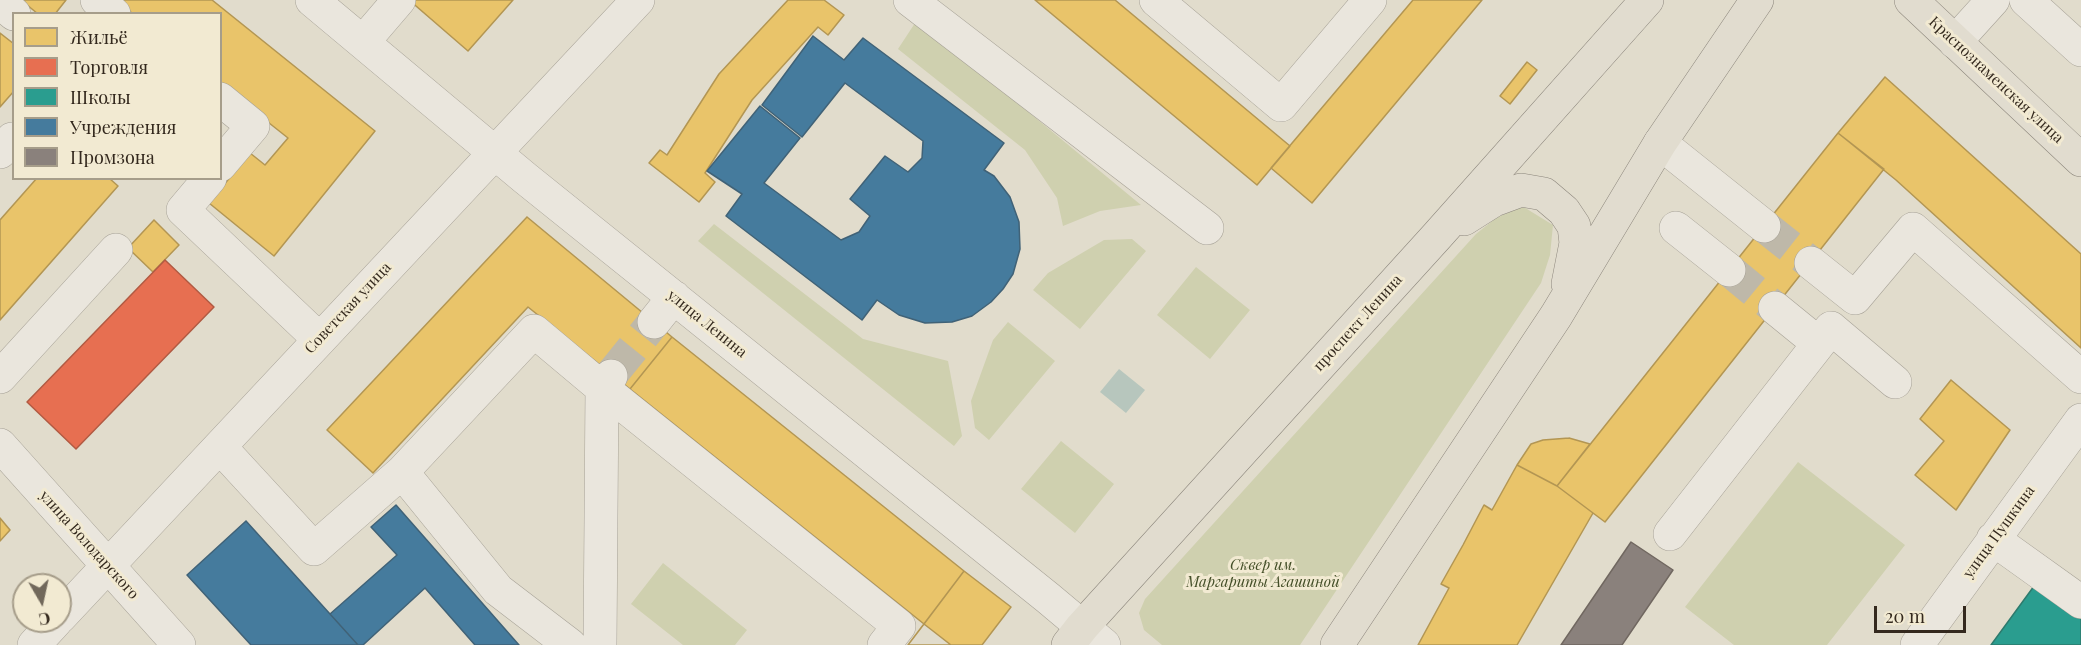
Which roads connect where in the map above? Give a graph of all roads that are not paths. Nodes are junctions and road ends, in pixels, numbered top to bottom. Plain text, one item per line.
1 (96, 0) edge
2 (312, 0) edge
3 (399, 0) edge
4 (638, 0) edge
5 (910, 0) edge
6 (1156, 0) edge
7 (1370, 0) edge
8 (1647, 0) edge
9 (1757, 0) edge
10 (1911, 0) edge
11 (1993, 0) edge
12 (2026, 0) edge
13 (0, 2) edge
14 (12, 12) edge
15 (85, 12) edge
16 (111, 12) edge
17 (363, 42) junction
18 (1955, 42) junction
19 (2081, 50) edge
20 (222, 101) edge
21 (1660, 143) junction
22 (494, 151) junction
23 (2081, 160) edge
24 (222, 163) edge
25 (208, 180) edge
26 (1764, 226) tunnel mouth
27 (1207, 228) dead end
28 (1677, 228) dead end
29 (1437, 236) junction
30 (116, 250) dead end
31 (1810, 263) tunnel mouth
32 (1729, 270) tunnel mouth
33 (674, 297) junction
34 (1775, 308) tunnel mouth
35 (1556, 316) junction
36 (654, 322) tunnel mouth
37 (319, 339) junction
38 (1818, 343) junction
39 (0, 377) edge
40 (2081, 377) edge
41 (607, 381) junction
42 (1895, 382) dead end
43 (2081, 420) edge
44 (0, 445) edge
45 (220, 447) junction
46 (402, 471) junction
47 (1670, 534) dead end
48 (1993, 539) junction
49 (108, 568) junction
50 (2081, 602) edge
51 (72, 605) edge
52 (45, 633) edge
53 (1085, 639) edge
54 (34, 645) edge
55 (179, 645) edge
56 (570, 645) edge
57 (600, 645) edge
58 (884, 645) edge
59 (1337, 645) edge
60 (1917, 645) edge

1 - 15 street
1 - 16 street
2 - 17 street, улица Ленина
3 - 17 street
4 - 22 street, Советская улица
5 - 27 street
6 - 7 street
8 - 29 main road, проспект Ленина
9 - 21 main road
10 - 18 main road, Краснознаменская улица
11 - 18 street
12 - 19 street
13 - 14 street
17 - 22 street, улица Ленина
18 - 23 main road, Краснознаменская улица
20 - 24 street
21 - 26 street
21 - 35 main road
22 - 33 street, улица Ленина
22 - 37 street, Советская улица
25 - 37 street
28 - 32 street
29 - 35 main road
29 - 53 main road, проспект Ленина
30 - 39 street
31 - 40 street
33 - 36 street
33 - 53 street, улица Ленина
34 - 38 street
35 - 59 main road
37 - 45 street, Советская улица
38 - 42 street
38 - 47 street
41 - 46 street
41 - 57 street
41 - 58 street
43 - 48 street, улица Пушкина
44 - 49 street, улица Володарского
45 - 46 street
45 - 49 street, Советская улица
46 - 56 street
48 - 50 street
48 - 60 street, улица Пушкина
49 - 51 street, Советская улица
49 - 55 street, улица Володарского
52 - 54 street

